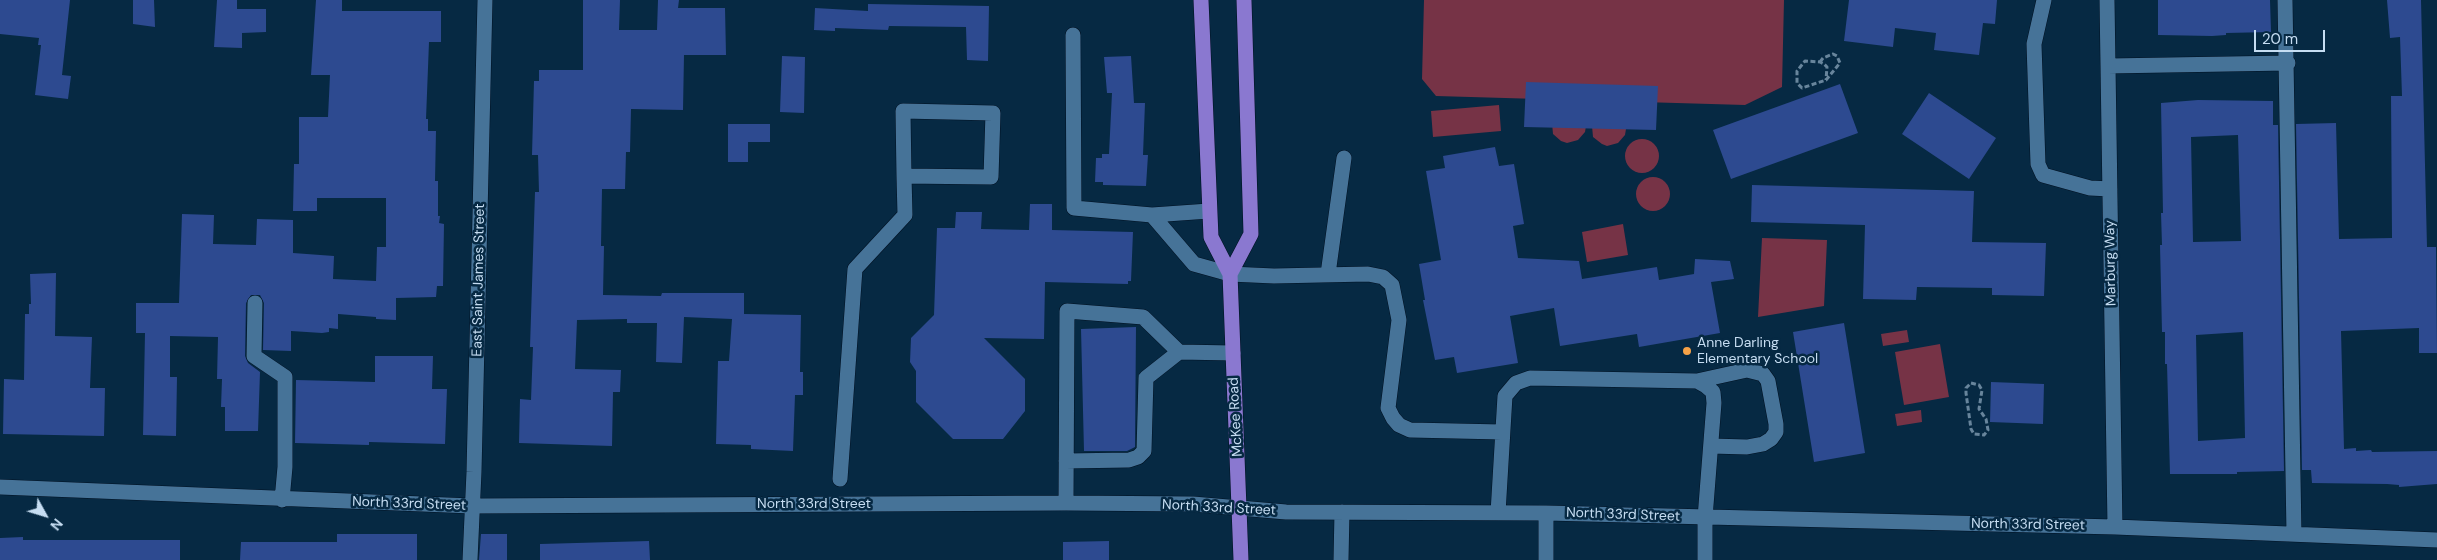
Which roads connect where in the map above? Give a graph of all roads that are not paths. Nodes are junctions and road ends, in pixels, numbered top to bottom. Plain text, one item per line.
1 (485, 0) edge
2 (1201, 0) edge
3 (1244, 0) edge
4 (2044, 0) edge
5 (2107, 0) edge
6 (2285, 0) edge
7 (1073, 34) dead end
8 (2288, 63) junction
9 (2108, 66) junction
10 (1344, 158) dead end
11 (904, 176) junction
12 (2110, 189) junction
13 (1209, 211) junction
14 (1152, 215) junction
15 (1230, 274) junction
16 (1328, 274) junction
17 (255, 304) dead end
18 (1179, 352) junction
19 (1232, 353) junction
20 (1697, 381) junction
21 (1502, 432) junction
22 (1711, 446) junction
23 (1066, 461) junction
24 (840, 479) dead end
25 (0, 487) edge
26 (282, 500) junction
27 (1066, 503) junction
28 (472, 506) junction
29 (1240, 506) junction
30 (1342, 512) junction
31 (1498, 513) junction
32 (1546, 513) junction
33 (1705, 518) junction
34 (2116, 526) junction
35 (2294, 534) junction
36 (2437, 540) edge
37 (470, 560) edge
38 (1241, 560) edge
39 (1341, 560) edge
40 (1546, 560) edge
41 (1705, 560) edge

1 - 28 street, East Saint James Street
2 - 13 main road, McKee Road
3 - 15 main road, McKee Road
4 - 12 street
5 - 9 street, Marburg Way
6 - 8 street
7 - 14 street
8 - 9 street
8 - 35 street
9 - 12 street, Marburg Way
10 - 16 street
11 - 11 street
11 - 24 street
12 - 34 street, Marburg Way
13 - 14 street
13 - 15 main road, McKee Road
14 - 15 street
15 - 16 street
15 - 19 main road, McKee Road
16 - 21 street
17 - 26 street
18 - 19 street
18 - 23 street
18 - 23 street
19 - 29 main road, McKee Road
20 - 21 street
20 - 22 street
20 - 22 street
21 - 31 street
22 - 33 street
23 - 27 street
25 - 26 street, North 33rd Street
26 - 28 street, North 33rd Street
27 - 28 street, North 33rd Street
27 - 29 street, North 33rd Street
28 - 37 street, East Saint James Street
29 - 30 street, North 33rd Street
29 - 38 main road, McKee Road
30 - 31 street, North 33rd Street
30 - 39 street
31 - 32 street, North 33rd Street
32 - 33 street, North 33rd Street
32 - 40 street
33 - 34 street, North 33rd Street
33 - 41 street
34 - 35 street, North 33rd Street
35 - 36 street, North 33rd Street

